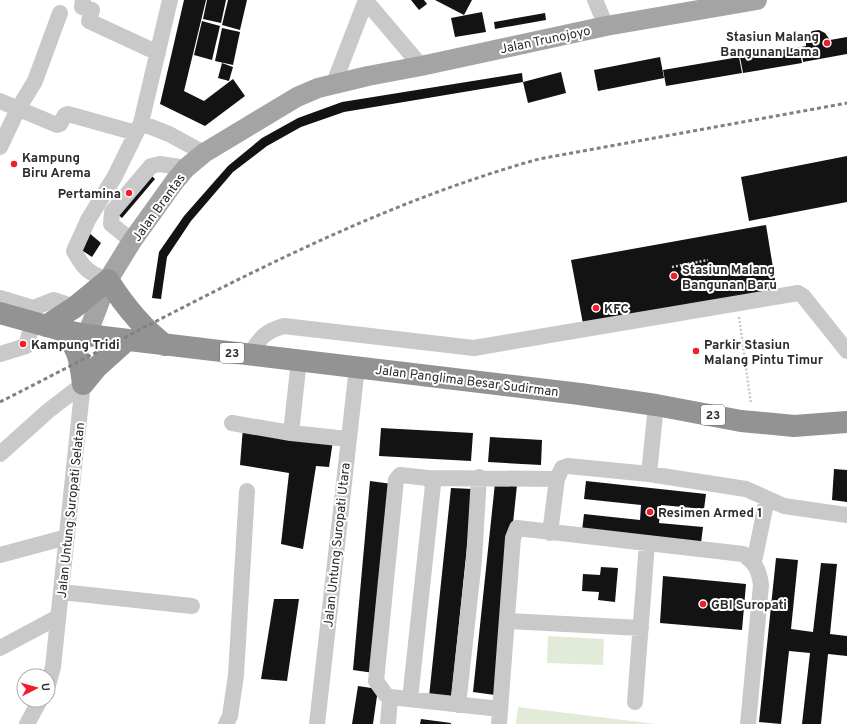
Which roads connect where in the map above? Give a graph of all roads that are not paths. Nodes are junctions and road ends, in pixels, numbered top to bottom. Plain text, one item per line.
1 (83, 0) edge
2 (170, 0) edge
3 (366, 0) edge
4 (595, 0) edge
5 (757, 0) edge
6 (60, 13) dead end
7 (606, 26) junction
8 (158, 53) junction
9 (421, 66) junction
10 (334, 83) junction
11 (0, 101) edge
12 (18, 109) junction
13 (139, 128) junction
14 (0, 147) edge
15 (204, 153) junction
16 (186, 168) junction
17 (132, 241) junction
18 (108, 280) junction
19 (0, 298) edge
20 (75, 308) junction
21 (0, 313) edge
22 (47, 326) junction
23 (87, 335) junction
24 (128, 340) junction
25 (165, 345) junction
26 (847, 350) edge
27 (3, 351) edge
28 (250, 354) junction
29 (299, 360) junction
30 (357, 367) junction
31 (83, 384) junction
32 (656, 405) junction
33 (847, 422) edge
34 (232, 423) dead end
35 (291, 433) junction
36 (342, 439) junction
37 (0, 454) edge
38 (649, 474) junction
39 (479, 477) junction
40 (428, 478) junction
41 (557, 479) junction
42 (247, 491) dead end
43 (767, 499) junction
44 (847, 515) edge
45 (550, 533) junction
46 (67, 537) junction
47 (647, 543) junction
48 (0, 555) edge
49 (754, 562) junction
50 (61, 592) junction
51 (192, 606) dead end
52 (58, 617) junction
53 (506, 621) junction
54 (640, 628) junction
55 (0, 648) edge
56 (53, 668) edge
57 (390, 697) junction
58 (410, 699) junction
59 (635, 702) dead end
60 (458, 705) junction
61 (36, 708) edge
62 (499, 716) edge
63 (27, 724) edge
64 (226, 724) edge
65 (317, 724) edge
66 (388, 724) edge
67 (748, 724) edge

1 - 8 street
2 - 8 street
3 - 9 street
3 - 10 street
4 - 7 street
5 - 7 main road, Jalan Trunojoyo
6 - 12 street
7 - 9 main road, Jalan Trunojoyo
8 - 13 street
9 - 10 main road, Jalan Trunojoyo
10 - 15 main road, Jalan Brantas
11 - 12 street
12 - 13 street
12 - 14 street
13 - 15 street
13 - 18 street
15 - 16 main road, Jalan Brantas
16 - 17 main road, Jalan Brantas
16 - 17 street
17 - 18 main road, Jalan Brantas
18 - 20 highway
18 - 23 main road, Jalan Brantas
18 - 25 highway
19 - 20 street
20 - 22 highway
21 - 22 highway, 23
22 - 23 highway, 23
22 - 27 street
22 - 31 highway
23 - 24 highway, Jalan Panglima Besar Sudirman / 23
23 - 31 street, Jalan Untung Suropati Selatan
24 - 25 highway, Jalan Panglima Besar Sudirman / 23
24 - 31 highway
25 - 28 highway, Jalan Panglima Besar Sudirman / 23
26 - 28 street
28 - 29 highway, Jalan Panglima Besar Sudirman / 23
29 - 30 highway, Jalan Panglima Besar Sudirman / 23
29 - 35 street
30 - 32 highway, Jalan Panglima Besar Sudirman / 23
30 - 36 street, Jalan Untung Suropati Utara
31 - 37 street
31 - 46 street, Jalan Untung Suropati Selatan
32 - 33 highway, Jalan Panglima Besar Sudirman / 23
32 - 38 street
34 - 35 street
35 - 36 street
36 - 65 street, Jalan Untung Suropati Utara
38 - 41 street
38 - 43 street
39 - 40 street
39 - 41 street
39 - 60 street
40 - 57 street
40 - 58 street
41 - 45 street
42 - 64 street
43 - 44 street
43 - 49 street
45 - 47 street
45 - 53 street
46 - 48 street
46 - 50 street, Jalan Untung Suropati Selatan
47 - 49 street
47 - 54 street
49 - 67 street
50 - 51 street
50 - 52 street, Jalan Untung Suropati Selatan
52 - 55 street
52 - 56 street, Jalan Untung Suropati Selatan
53 - 54 street
53 - 62 street
54 - 59 street
57 - 58 street
57 - 66 street
58 - 60 street
60 - 62 street
61 - 63 street

